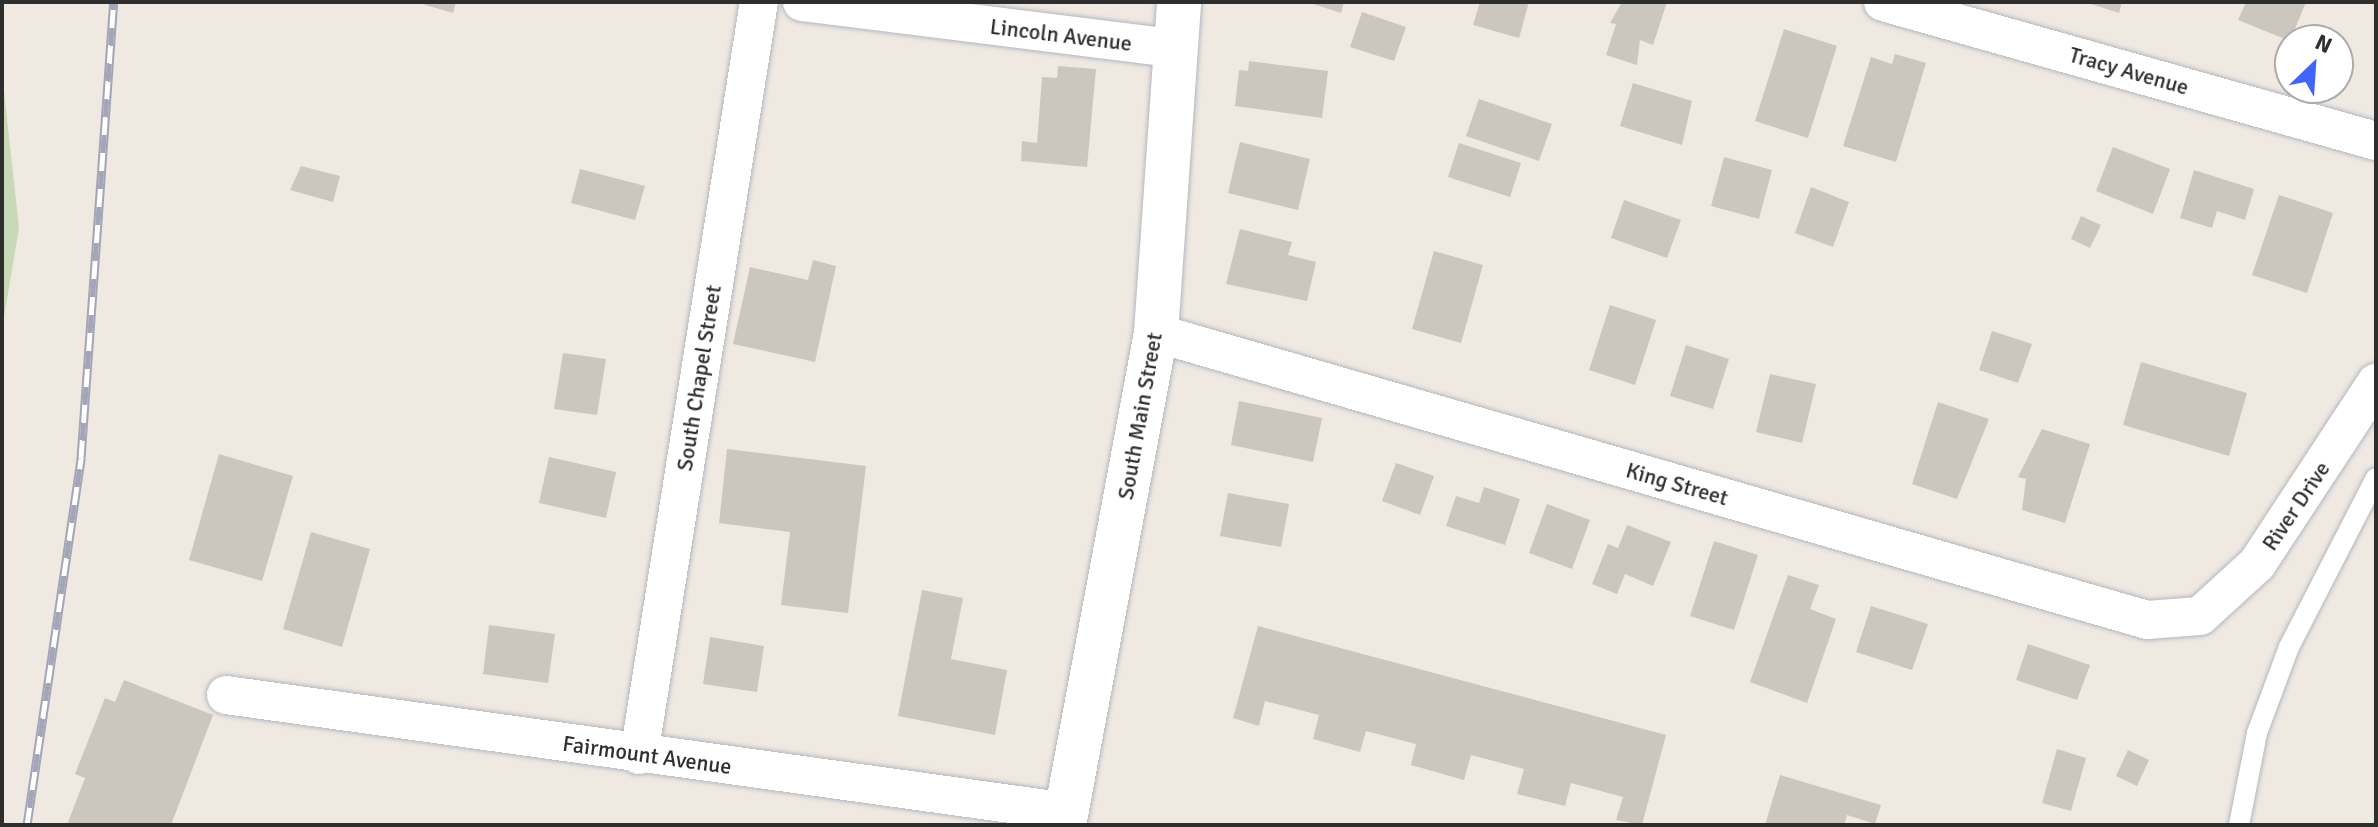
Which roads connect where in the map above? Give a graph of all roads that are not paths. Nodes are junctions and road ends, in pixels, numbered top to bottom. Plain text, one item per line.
1 (759, 2) edge
2 (802, 2) edge
3 (1179, 2) edge
4 (1883, 2) edge
5 (1178, 49) junction
6 (2376, 141) edge
7 (1156, 333) junction
8 (2376, 383) edge
9 (2376, 478) edge
10 (2200, 616) joint
11 (226, 695) dead end
12 (639, 755) junction
13 (1066, 819) edge
14 (2239, 825) edge

1 - 12 street, South Chapel Street
2 - 5 street, Lincoln Avenue
3 - 5 main road, South Main Street
4 - 6 street, Tracy Avenue
5 - 7 main road, South Main Street
7 - 10 street, King Street
7 - 13 main road, South Main Street
8 - 10 street, River Drive
9 - 14 lane
11 - 12 street, Fairmount Avenue
12 - 13 street, Fairmount Avenue

